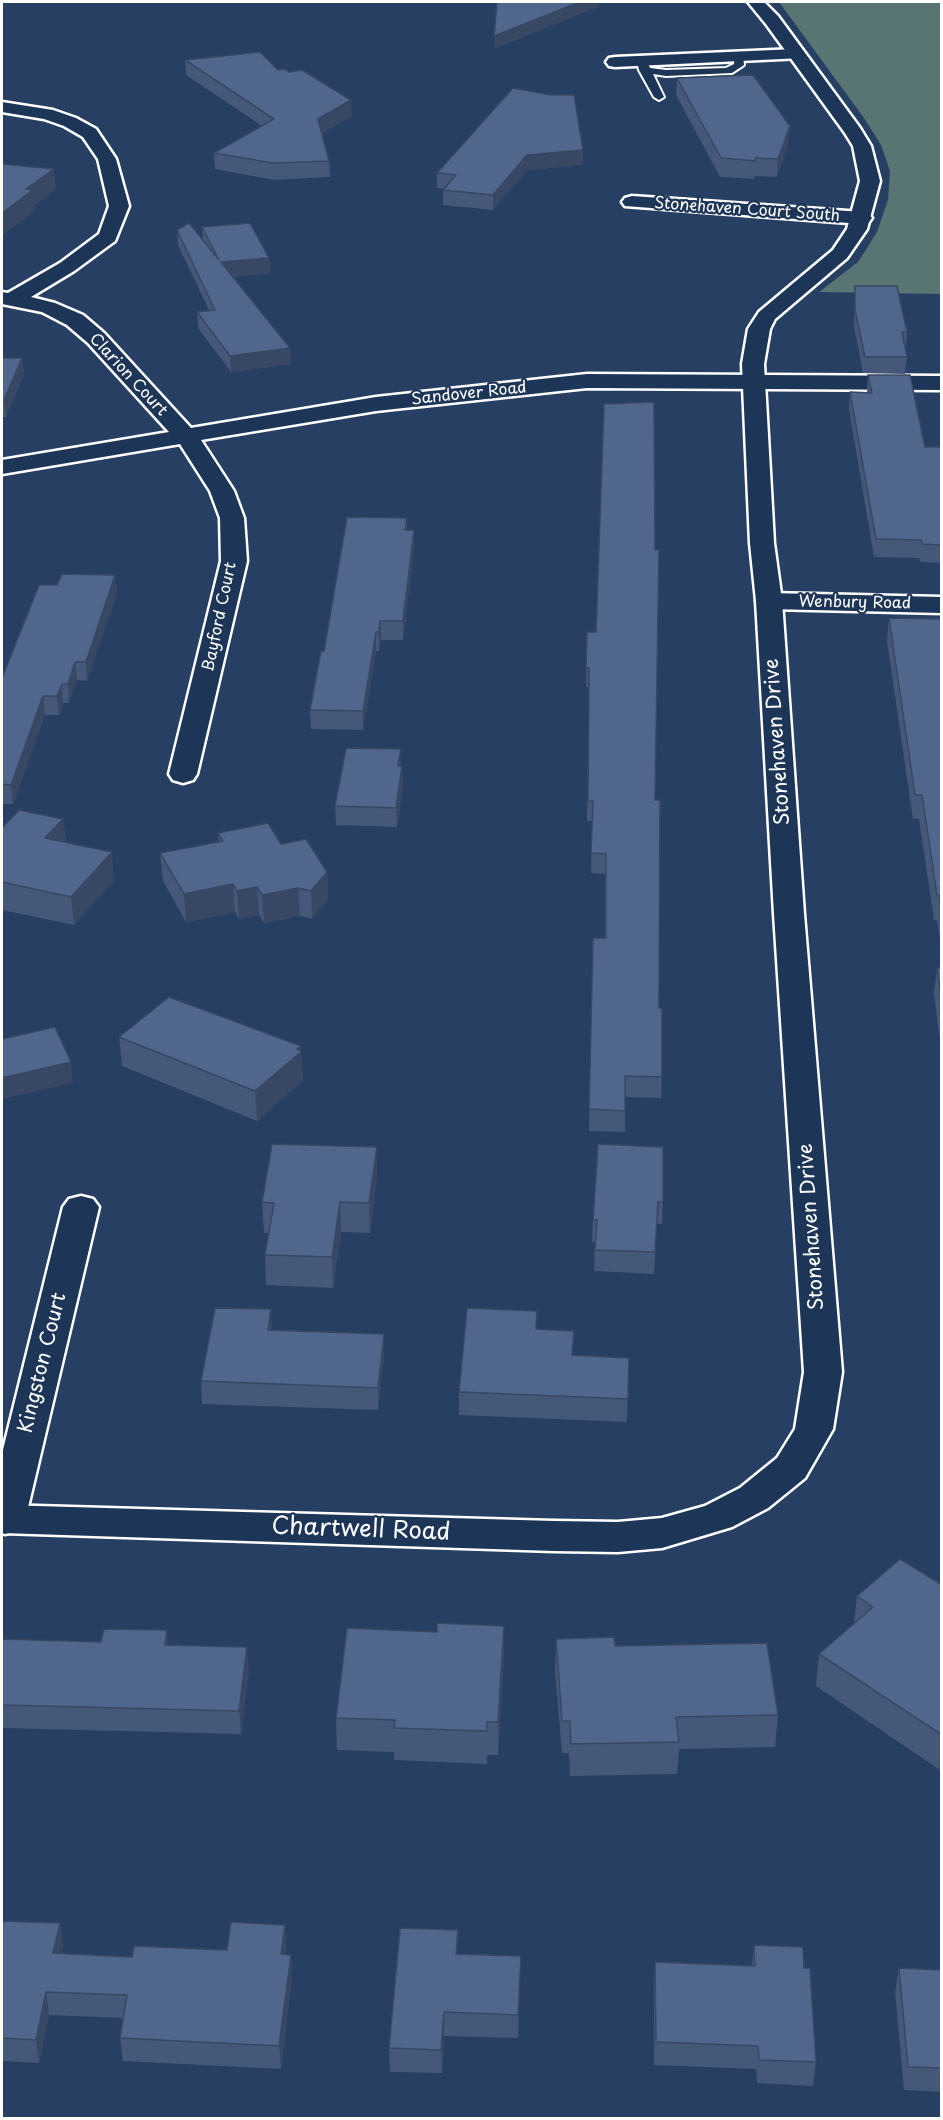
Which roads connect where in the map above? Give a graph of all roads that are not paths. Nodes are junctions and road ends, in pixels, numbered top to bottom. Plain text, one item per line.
1 (756, 2) edge
2 (796, 54) junction
3 (615, 62) dead end
4 (643, 65) junction
5 (659, 97) dead end
6 (2, 106) edge
7 (632, 202) dead end
8 (862, 218) junction
9 (7, 298) edge
10 (753, 380) junction
11 (942, 383) edge
12 (184, 436) junction
13 (2, 467) edge
14 (769, 601) junction
15 (942, 605) edge
16 (183, 774) dead end
17 (81, 1207) dead end
18 (718, 1517) joint
19 (3, 1519) edge

1 - 2 street, Stonehaven Drive
2 - 4 street
2 - 8 street, Stonehaven Drive
3 - 4 street
4 - 5 lane
6 - 9 street
7 - 8 street, Stonehaven Court South
8 - 10 street, Stonehaven Drive
9 - 12 street, Clarion Court
10 - 11 street, Sandover Road
10 - 12 street, Sandover Road
10 - 14 street, Stonehaven Drive
12 - 13 street, Sandover Road
12 - 16 street, Bayford Court
14 - 15 street, Wenbury Road
14 - 18 street, Stonehaven Drive
17 - 19 street, Kingston Court
18 - 19 street, Chartwell Road

